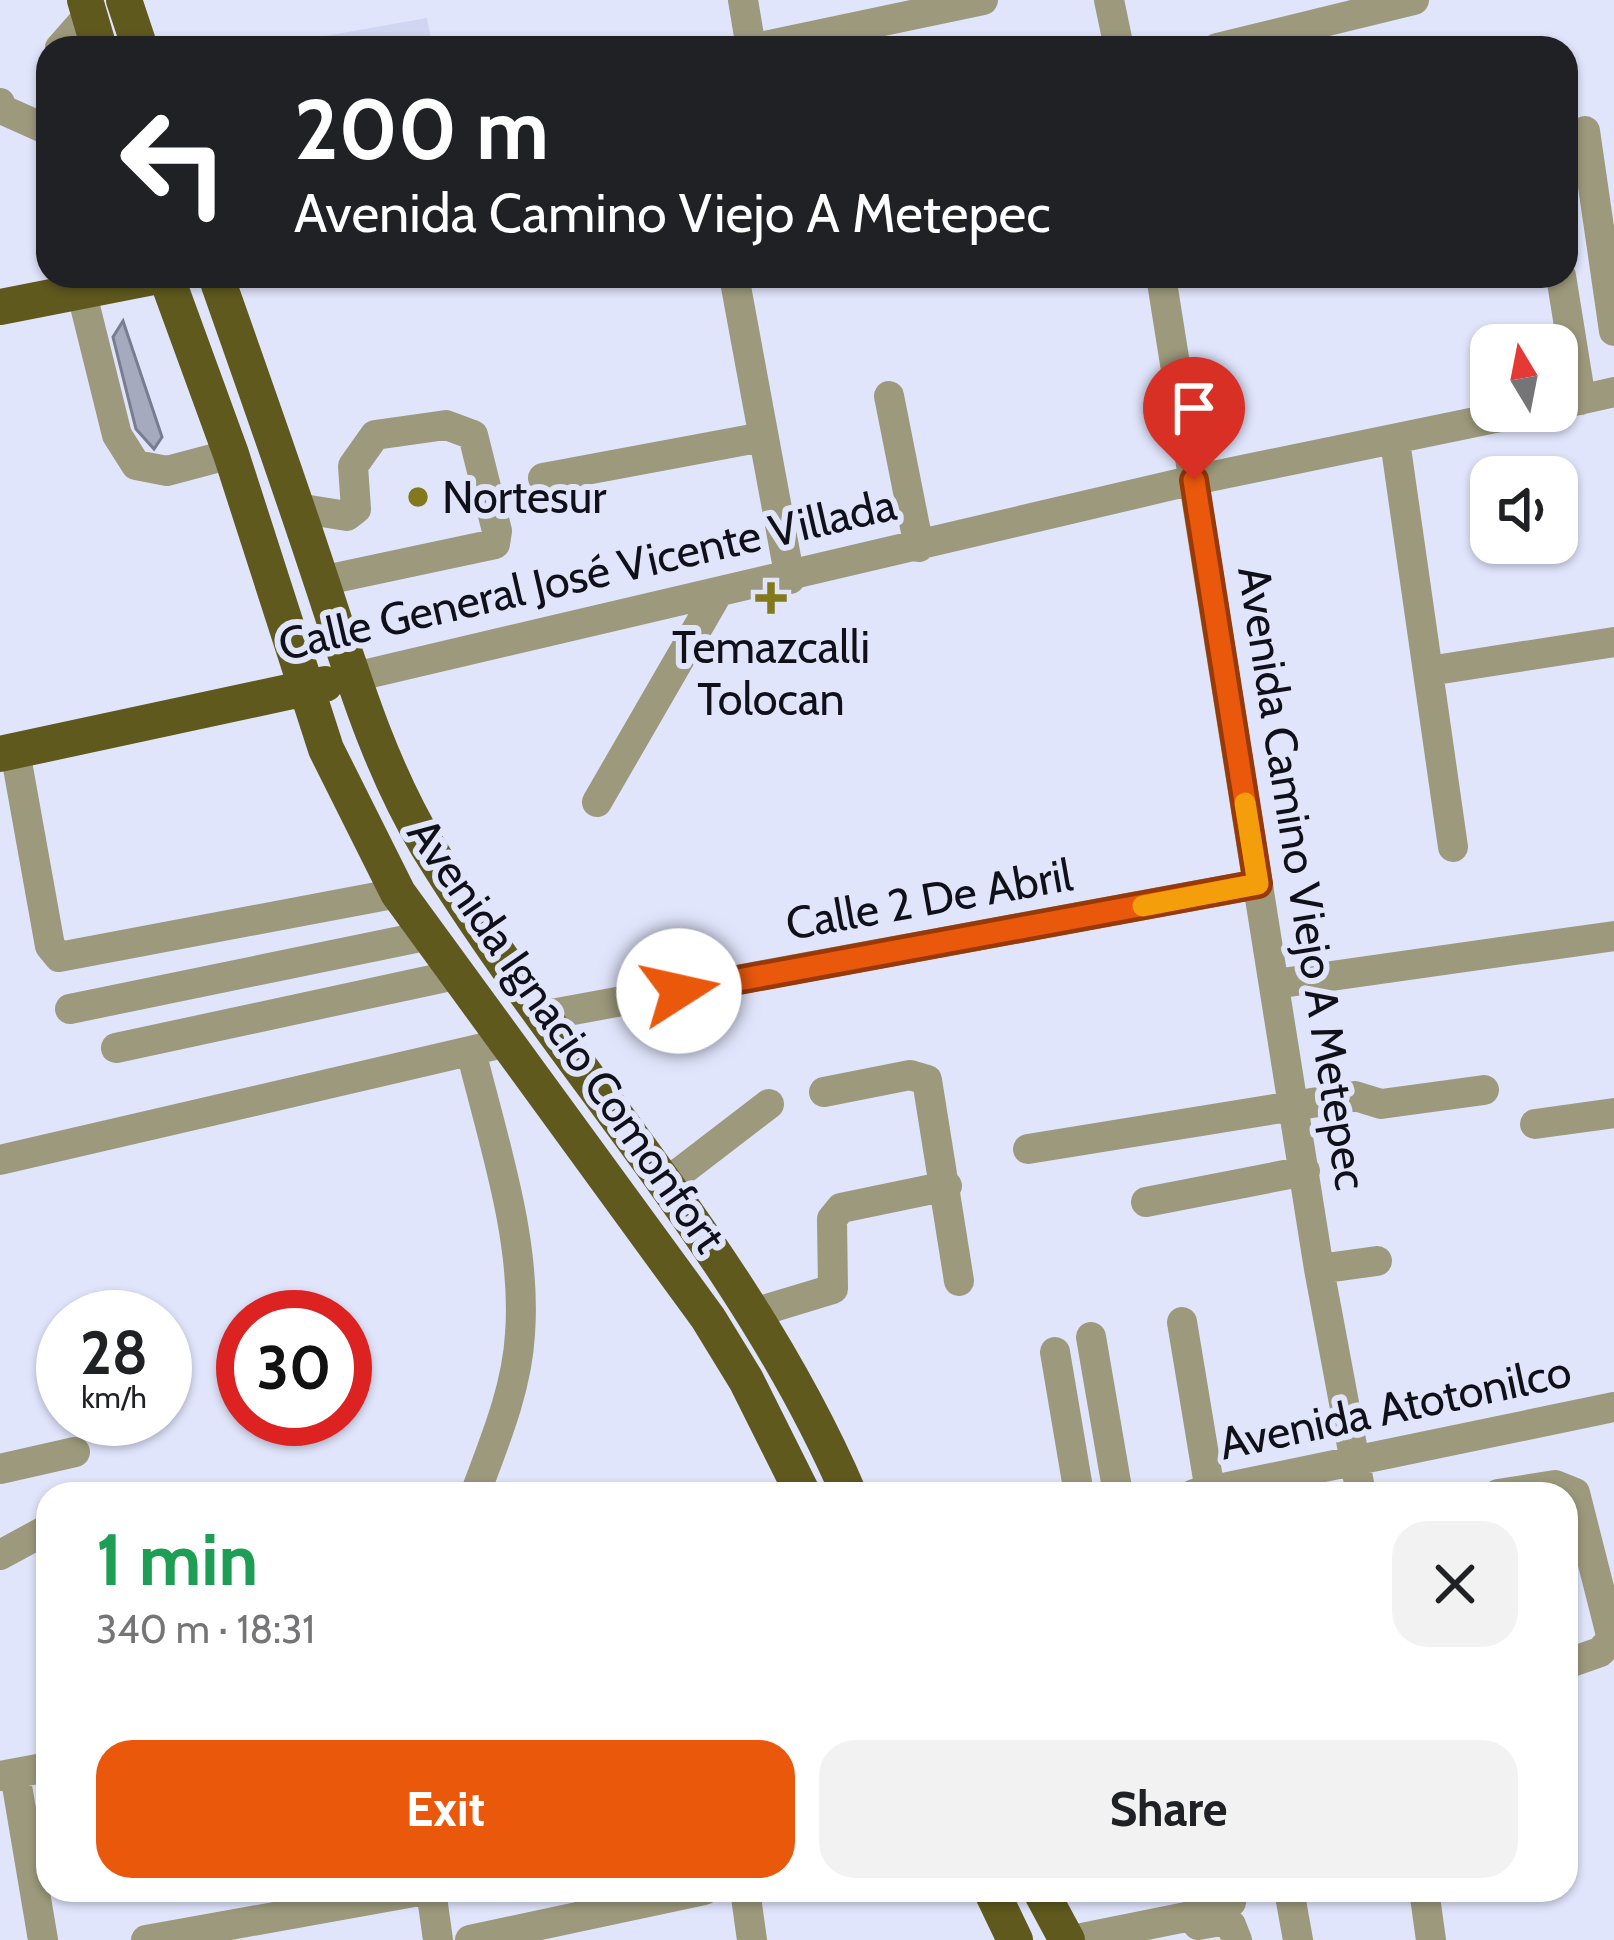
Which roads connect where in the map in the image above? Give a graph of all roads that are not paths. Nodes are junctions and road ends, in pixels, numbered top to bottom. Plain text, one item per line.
1 (124, 0) edge
2 (743, 0) edge
3 (983, 0) edge
4 (1109, 0) edge
5 (1414, 0) edge
6 (136, 36) edge
7 (750, 36) edge
8 (810, 36) edge
9 (1116, 36) edge
10 (1266, 36) edge
11 (1, 108) edge
12 (36, 124) edge
13 (1585, 131) dead end
14 (92, 288) edge
15 (167, 288) edge
16 (220, 288) edge
17 (736, 288) edge
18 (1163, 288) edge
19 (1563, 288) edge
20 (80, 290) junction
21 (0, 307) edge
22 (1565, 324) edge
23 (1614, 331) edge
24 (1614, 392) edge
25 (889, 396) dead end
26 (1578, 400) edge
27 (1470, 424) edge
28 (763, 437) junction
29 (1395, 441) junction
30 (231, 454) junction
31 (543, 478) dead end
32 (1194, 480) junction
33 (297, 508) junction
34 (346, 516) junction
35 (919, 547) junction
36 (319, 572) junction
37 (790, 578) junction
38 (716, 596) junction
39 (1614, 642) edge
40 (1429, 671) junction
41 (350, 678) junction
42 (304, 690) junction
43 (7, 753) edge
44 (597, 802) dead end
45 (1454, 847) dead end
46 (1258, 884) junction
47 (398, 892) junction
48 (430, 935) junction
49 (1614, 936) edge
50 (455, 975) junction
51 (1275, 984) junction
52 (70, 1009) dead end
53 (546, 1015) junction
54 (487, 1047) junction
55 (116, 1048) dead end
56 (1484, 1090) dead end
57 (824, 1092) dead end
58 (769, 1104) dead end
59 (1294, 1107) junction
60 (1614, 1113) edge
61 (1535, 1124) dead end
62 (1028, 1149) dead end
63 (0, 1160) edge
64 (1305, 1171) junction
65 (665, 1184) junction
66 (947, 1186) junction
67 (1146, 1202) dead end
68 (1377, 1261) dead end
69 (1318, 1269) junction
70 (959, 1281) dead end
71 (757, 1312) junction
72 (1183, 1322) dead end
73 (1090, 1337) dead end
74 (1055, 1352) dead end
75 (1614, 1407) edge
76 (75, 1452) dead end
77 (1355, 1459) junction
78 (0, 1468) edge
79 (480, 1482) edge
80 (797, 1482) edge
81 (844, 1482) edge
82 (1076, 1482) edge
83 (1116, 1482) edge
84 (1201, 1482) edge
85 (1248, 1482) edge
86 (1359, 1482) edge
87 (1578, 1504) edge
88 (36, 1536) edge
89 (0, 1555) edge
90 (1598, 1580) junction
91 (1578, 1584) edge
92 (1613, 1639) edge
93 (1578, 1660) edge
94 (8, 1775) edge
95 (360, 1902) edge
96 (430, 1902) edge
97 (648, 1902) edge
98 (747, 1902) edge
99 (997, 1902) edge
100 (1047, 1902) edge
101 (1232, 1902) edge
102 (1290, 1902) edge
103 (1426, 1902) edge
104 (43, 1940) edge
105 (146, 1940) edge
106 (438, 1940) edge
107 (470, 1940) edge
108 (752, 1940) edge
109 (1015, 1940) edge
110 (1069, 1940) edge
111 (1121, 1940) edge
112 (1237, 1940) edge
113 (1298, 1940) edge
114 (1431, 1940) edge

1 - 6 main road
2 - 7 street
3 - 8 street
4 - 9 street
5 - 10 street
11 - 12 street
13 - 23 street
14 - 20 main road
15 - 30 main road, Avenida Ignacio Comonfort
16 - 33 main road, Avenida Ignacio Comonfort
17 - 28 street
18 - 32 street, Avenida Camino Viejo A Metepec
19 - 22 street
20 - 21 main road
20 - 30 street
24 - 26 street
25 - 35 street
27 - 29 street, Calle General José Vicente Villada
28 - 31 street
28 - 37 street
29 - 32 street, Calle General José Vicente Villada
29 - 40 street
30 - 42 main road, Avenida Ignacio Comonfort
32 - 35 street, Calle General José Vicente Villada
32 - 46 street, Avenida Camino Viejo A Metepec
33 - 34 street
33 - 36 main road, Avenida Ignacio Comonfort
34 - 36 street
34 - 36 street
35 - 37 street, Calle General José Vicente Villada
36 - 41 main road, Avenida Ignacio Comonfort
37 - 38 street, Calle General José Vicente Villada
38 - 41 street, Calle General José Vicente Villada
38 - 44 street
39 - 40 street
40 - 45 street
41 - 42 main road, Calle General José Vicente Villada
41 - 53 main road, Avenida Ignacio Comonfort
42 - 43 main road, Calle General José Vicente Villada
42 - 47 main road, Avenida Ignacio Comonfort
43 - 47 street
46 - 51 street, Avenida Camino Viejo A Metepec
46 - 53 street, Calle 2 De Abril
47 - 48 main road, Avenida Ignacio Comonfort
48 - 50 main road, Avenida Ignacio Comonfort
48 - 52 street
49 - 51 street
50 - 54 main road, Avenida Ignacio Comonfort
50 - 55 street
51 - 59 street, Avenida Camino Viejo A Metepec
53 - 65 main road, Avenida Ignacio Comonfort
54 - 63 street
54 - 79 street
54 - 80 main road, Avenida Ignacio Comonfort
56 - 59 street
57 - 66 street
58 - 65 street
59 - 62 street
59 - 64 street, Avenida Camino Viejo A Metepec
60 - 61 street
64 - 67 street
64 - 69 street, Avenida Camino Viejo A Metepec
65 - 71 main road, Avenida Ignacio Comonfort
66 - 70 street
66 - 71 street
68 - 69 street
69 - 77 street, Avenida Camino Viejo A Metepec
71 - 81 main road, Avenida Ignacio Comonfort
72 - 84 street
73 - 83 street
74 - 82 street
75 - 77 street, Avenida Atotonilco
76 - 78 street
77 - 85 street, Avenida Atotonilco
77 - 86 street, Avenida Camino Viejo A Metepec
87 - 90 street
88 - 89 street
90 - 91 street
90 - 92 street
92 - 93 street
94 - 104 street
95 - 105 street
96 - 106 street
97 - 107 street
98 - 108 street
99 - 109 main road
100 - 110 main road
101 - 110 street
102 - 113 street
103 - 114 street
111 - 112 street

